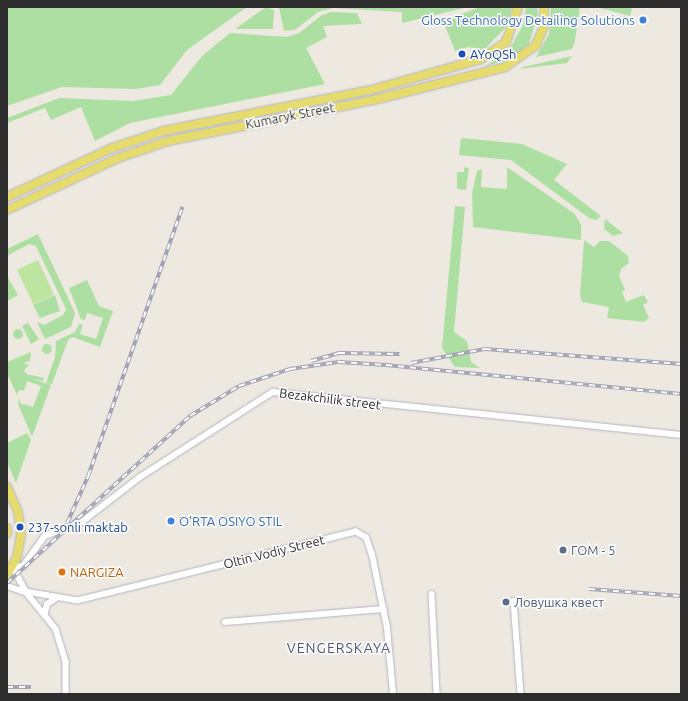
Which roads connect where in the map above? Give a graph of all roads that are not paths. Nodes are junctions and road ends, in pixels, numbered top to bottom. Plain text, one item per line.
1 (518, 7) edge
2 (544, 7) edge
3 (333, 97) junction
4 (336, 107) junction
5 (28, 187) junction
6 (7, 197) edge
7 (33, 197) junction
8 (7, 210) edge
9 (681, 435) edge
10 (7, 487) edge
11 (7, 528) edge
12 (7, 534) edge
13 (12, 567) junction
14 (7, 575) edge
15 (7, 586) edge
16 (26, 592) junction
17 (432, 594) dead end
18 (55, 599) junction
19 (514, 601) dead end
20 (383, 610) junction
21 (45, 613) junction
22 (226, 622) dead end
23 (66, 694) edge
24 (393, 694) edge
25 (437, 694) edge
26 (521, 694) edge

1 - 3 main road, Kumaryk Street
2 - 4 main road, Kumaryk Street
3 - 4 main road
3 - 5 main road, Kumaryk Street
4 - 7 main road, Kumaryk Street
5 - 6 main road, Kumaryk Street
5 - 7 main road
7 - 8 main road, Kumaryk Street
9 - 13 street, Bezakchilik street
10 - 13 main road
11 - 12 main road
13 - 14 main road
13 - 16 street
15 - 16 street, Oltin Vodiy Street
16 - 18 street, Oltin Vodiy Street
16 - 21 street
17 - 25 street
18 - 20 street, Oltin Vodiy Street
18 - 21 street
19 - 26 street
20 - 22 street
20 - 24 street, Oltin Vodiy Street
21 - 23 street

